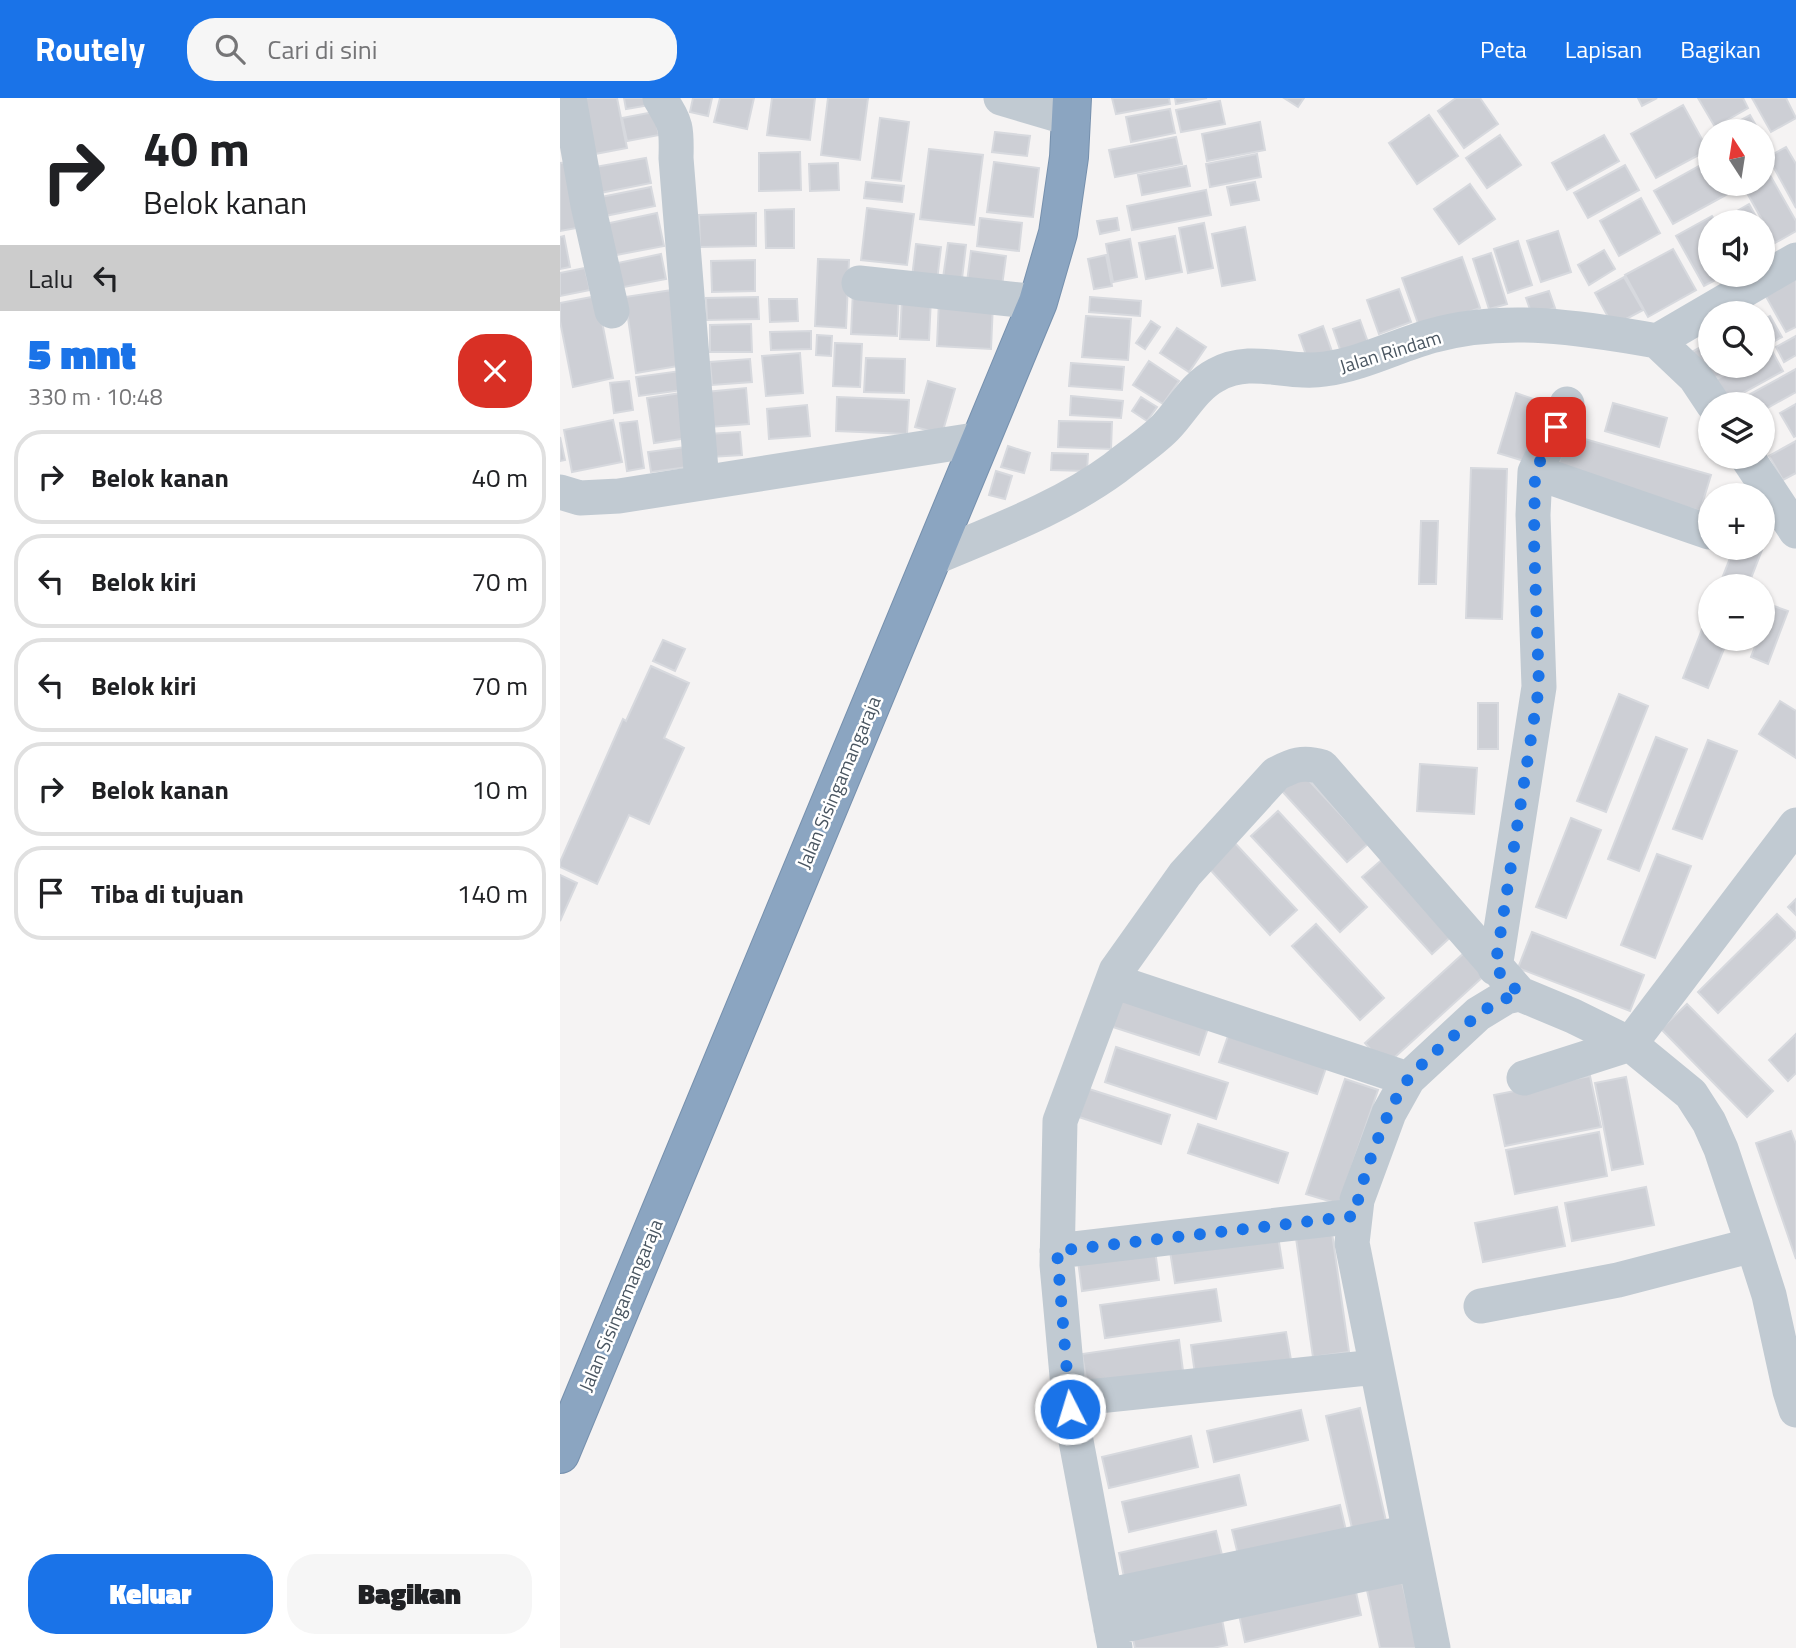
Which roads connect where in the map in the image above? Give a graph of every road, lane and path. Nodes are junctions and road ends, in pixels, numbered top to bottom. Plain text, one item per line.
1 (569, 98) edge
2 (660, 98) edge
3 (1001, 98) edge
4 (1072, 109) edge
5 (1796, 260) edge
6 (859, 283) dead end
7 (1038, 302) junction
8 (612, 311) dead end
9 (1657, 341) junction
10 (1705, 392) edge
11 (1567, 404) dead end
12 (981, 439) junction
13 (1755, 469) edge
14 (1535, 472) junction
15 (702, 483) junction
16 (560, 492) edge
17 (1698, 528) edge
18 (1796, 531) edge
19 (931, 559) junction
20 (1796, 825) edge
21 (1495, 968) junction
22 (1113, 981) junction
23 (1520, 994) junction
24 (1630, 1044) junction
25 (1524, 1078) dead end
26 (1408, 1079) junction
27 (1355, 1216) junction
28 (1753, 1245) junction
29 (1057, 1251) junction
30 (1783, 1292) edge
31 (1481, 1306) dead end
32 (1376, 1367) junction
33 (1069, 1399) junction
34 (1796, 1410) edge
35 (560, 1454) edge
36 (1413, 1547) junction
37 (1110, 1624) edge
38 (1433, 1648) edge

1 - 8 street
2 - 15 street
3 - 4 street
4 - 7 highway, Jalan Sisingamangaraja
5 - 9 street
6 - 7 street
7 - 12 highway, Jalan Sisingamangaraja
9 - 10 street
9 - 19 street, Jalan Rindam
11 - 14 street
12 - 15 street
12 - 19 highway, Jalan Sisingamangaraja
13 - 18 street
14 - 17 street
14 - 21 street
15 - 16 street
19 - 35 highway, Jalan Sisingamangaraja
20 - 24 street
21 - 22 street
21 - 23 street
22 - 26 street
22 - 29 street
23 - 24 street
23 - 26 street
24 - 25 street
24 - 28 street
26 - 27 street
27 - 29 street
27 - 32 street
28 - 30 street
28 - 31 street
29 - 33 street
30 - 34 street
32 - 33 street
32 - 36 street
33 - 37 street
36 - 37 street
36 - 38 street

